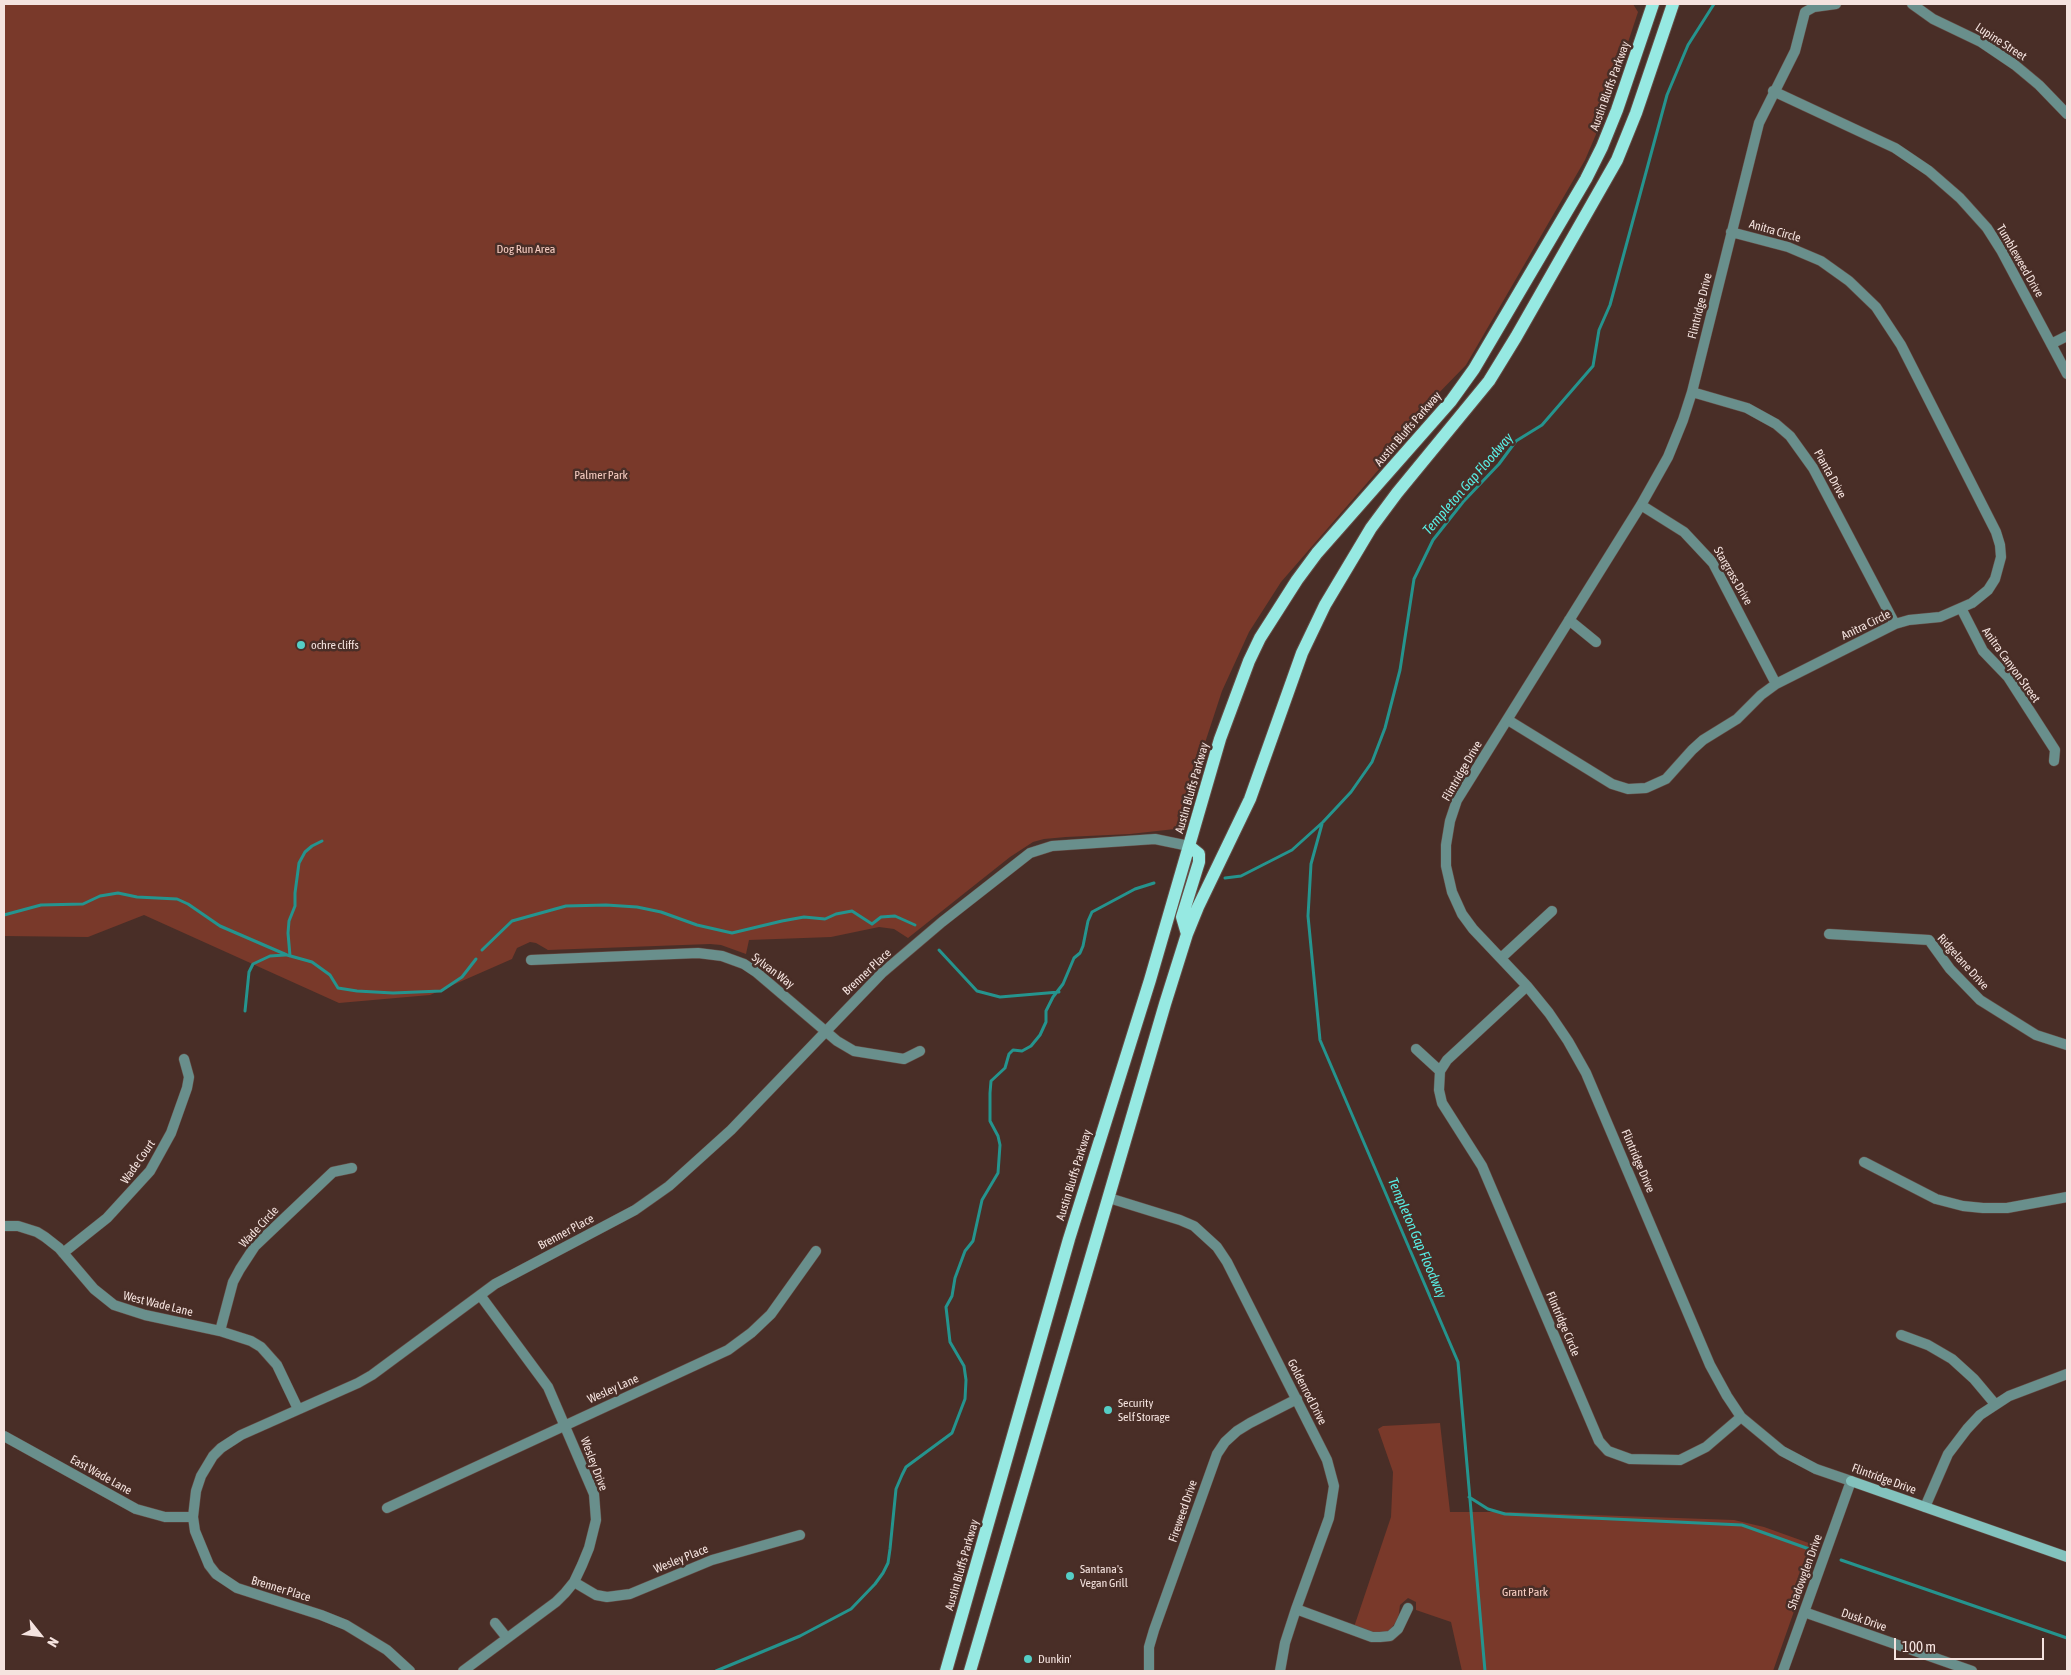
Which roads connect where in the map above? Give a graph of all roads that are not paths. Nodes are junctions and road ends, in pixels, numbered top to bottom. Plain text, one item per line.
1 (1653, 4) edge
2 (1673, 4) edge
3 (1836, 4) edge
4 (1912, 4) edge
5 (1774, 91) junction
6 (2067, 114) edge
7 (1731, 232) junction
8 (2067, 336) edge
9 (2051, 344) junction
10 (2067, 374) edge
11 (1692, 392) junction
12 (1641, 505) junction
13 (1961, 608) junction
14 (1569, 620) junction
15 (1894, 624) junction
16 (1596, 642) dead end
17 (1776, 684) junction
18 (1508, 720) junction
19 (2054, 761) dead end
20 (1189, 846) junction
21 (1552, 911) dead end
22 (1187, 934) junction
23 (1829, 934) dead end
24 (1501, 958) junction
25 (531, 960) dead end
26 (1527, 986) junction
27 (826, 1030) junction
28 (2067, 1046) edge
29 (1416, 1049) dead end
30 (920, 1050) dead end
31 (184, 1059) dead end
32 (1440, 1071) junction
33 (1864, 1162) dead end
34 (352, 1168) dead end
35 (2067, 1197) edge
36 (1109, 1198) junction
37 (4, 1226) edge
38 (816, 1250) dead end
39 (63, 1253) junction
40 (480, 1295) junction
41 (220, 1331) junction
42 (1901, 1335) dead end
43 (2067, 1374) edge
44 (1298, 1399) junction
45 (1995, 1404) junction
46 (298, 1409) junction
47 (1741, 1417) junction
48 (564, 1424) junction
49 (4, 1436) edge
50 (1851, 1481) junction
51 (1925, 1507) junction
52 (386, 1508) dead end
53 (193, 1517) junction
54 (800, 1534) dead end
55 (2067, 1557) edge
56 (574, 1582) junction
57 (1408, 1608) dead end
58 (1296, 1609) junction
59 (1804, 1612) junction
60 (495, 1623) dead end
61 (507, 1638) junction
62 (946, 1669) edge
63 (410, 1671) edge
64 (463, 1671) edge
65 (970, 1671) edge
66 (1149, 1671) edge
67 (1280, 1671) edge
68 (1782, 1671) edge
69 (1972, 1671) edge

1 - 20 main road, Austin Bluffs Parkway
2 - 22 main road
3 - 5 street, Flintridge Drive
4 - 6 street, Lupine Street
5 - 7 street, Flintridge Drive
5 - 9 street, Tumbleweed Drive
7 - 11 street, Flintridge Drive
7 - 13 street, Anitra Circle
8 - 9 street
9 - 10 street, Tumbleweed Drive
11 - 12 street, Flintridge Drive
11 - 15 street, Pianta Drive
12 - 14 street, Flintridge Drive
12 - 17 street, Stargrass Drive
13 - 15 street, Anitra Circle
13 - 19 street, Anitra Canyon Street
14 - 16 street
14 - 18 street, Flintridge Drive
15 - 17 street, Anitra Circle
17 - 18 street, Anitra Circle
18 - 24 street, Flintridge Drive
20 - 22 main road
20 - 27 street, Brenner Place
20 - 62 main road, Austin Bluffs Parkway
21 - 24 street
22 - 36 main road
23 - 28 street, Ridgelane Drive
24 - 26 street, Flintridge Drive
25 - 27 street, Sylvan Way
26 - 32 street
26 - 47 street, Flintridge Drive
27 - 30 street, Sylvan Way
27 - 40 street, Brenner Place
29 - 32 street
31 - 39 street, Wade Court
32 - 47 street, Flintridge Circle
33 - 35 street
34 - 41 street, Wade Circle
36 - 44 street, Goldenrod Drive
36 - 65 main road
37 - 39 street, West Wade Lane
38 - 48 street, Wesley Lane
39 - 41 street, West Wade Lane
40 - 46 street, Brenner Place
40 - 48 street, Wesley Drive
41 - 46 street, West Wade Lane
42 - 45 street
43 - 45 street
44 - 58 street, Goldenrod Drive
44 - 66 street, Fireweed Drive
45 - 51 street
46 - 53 street, Brenner Place
47 - 50 street, Flintridge Drive
48 - 52 street, Wesley Lane
48 - 56 street, Wesley Drive
49 - 53 street, East Wade Lane
50 - 51 street, Flintridge Drive
50 - 59 street, Shadowglen Drive
51 - 55 street, Flintridge Drive
53 - 63 street, Brenner Place
54 - 56 street, Wesley Place
56 - 61 street, Wesley Drive
57 - 58 street
58 - 67 street, Goldenrod Drive
59 - 68 street, Shadowglen Drive
59 - 69 street, Dusk Drive
60 - 61 street
61 - 64 street, Wesley Drive

